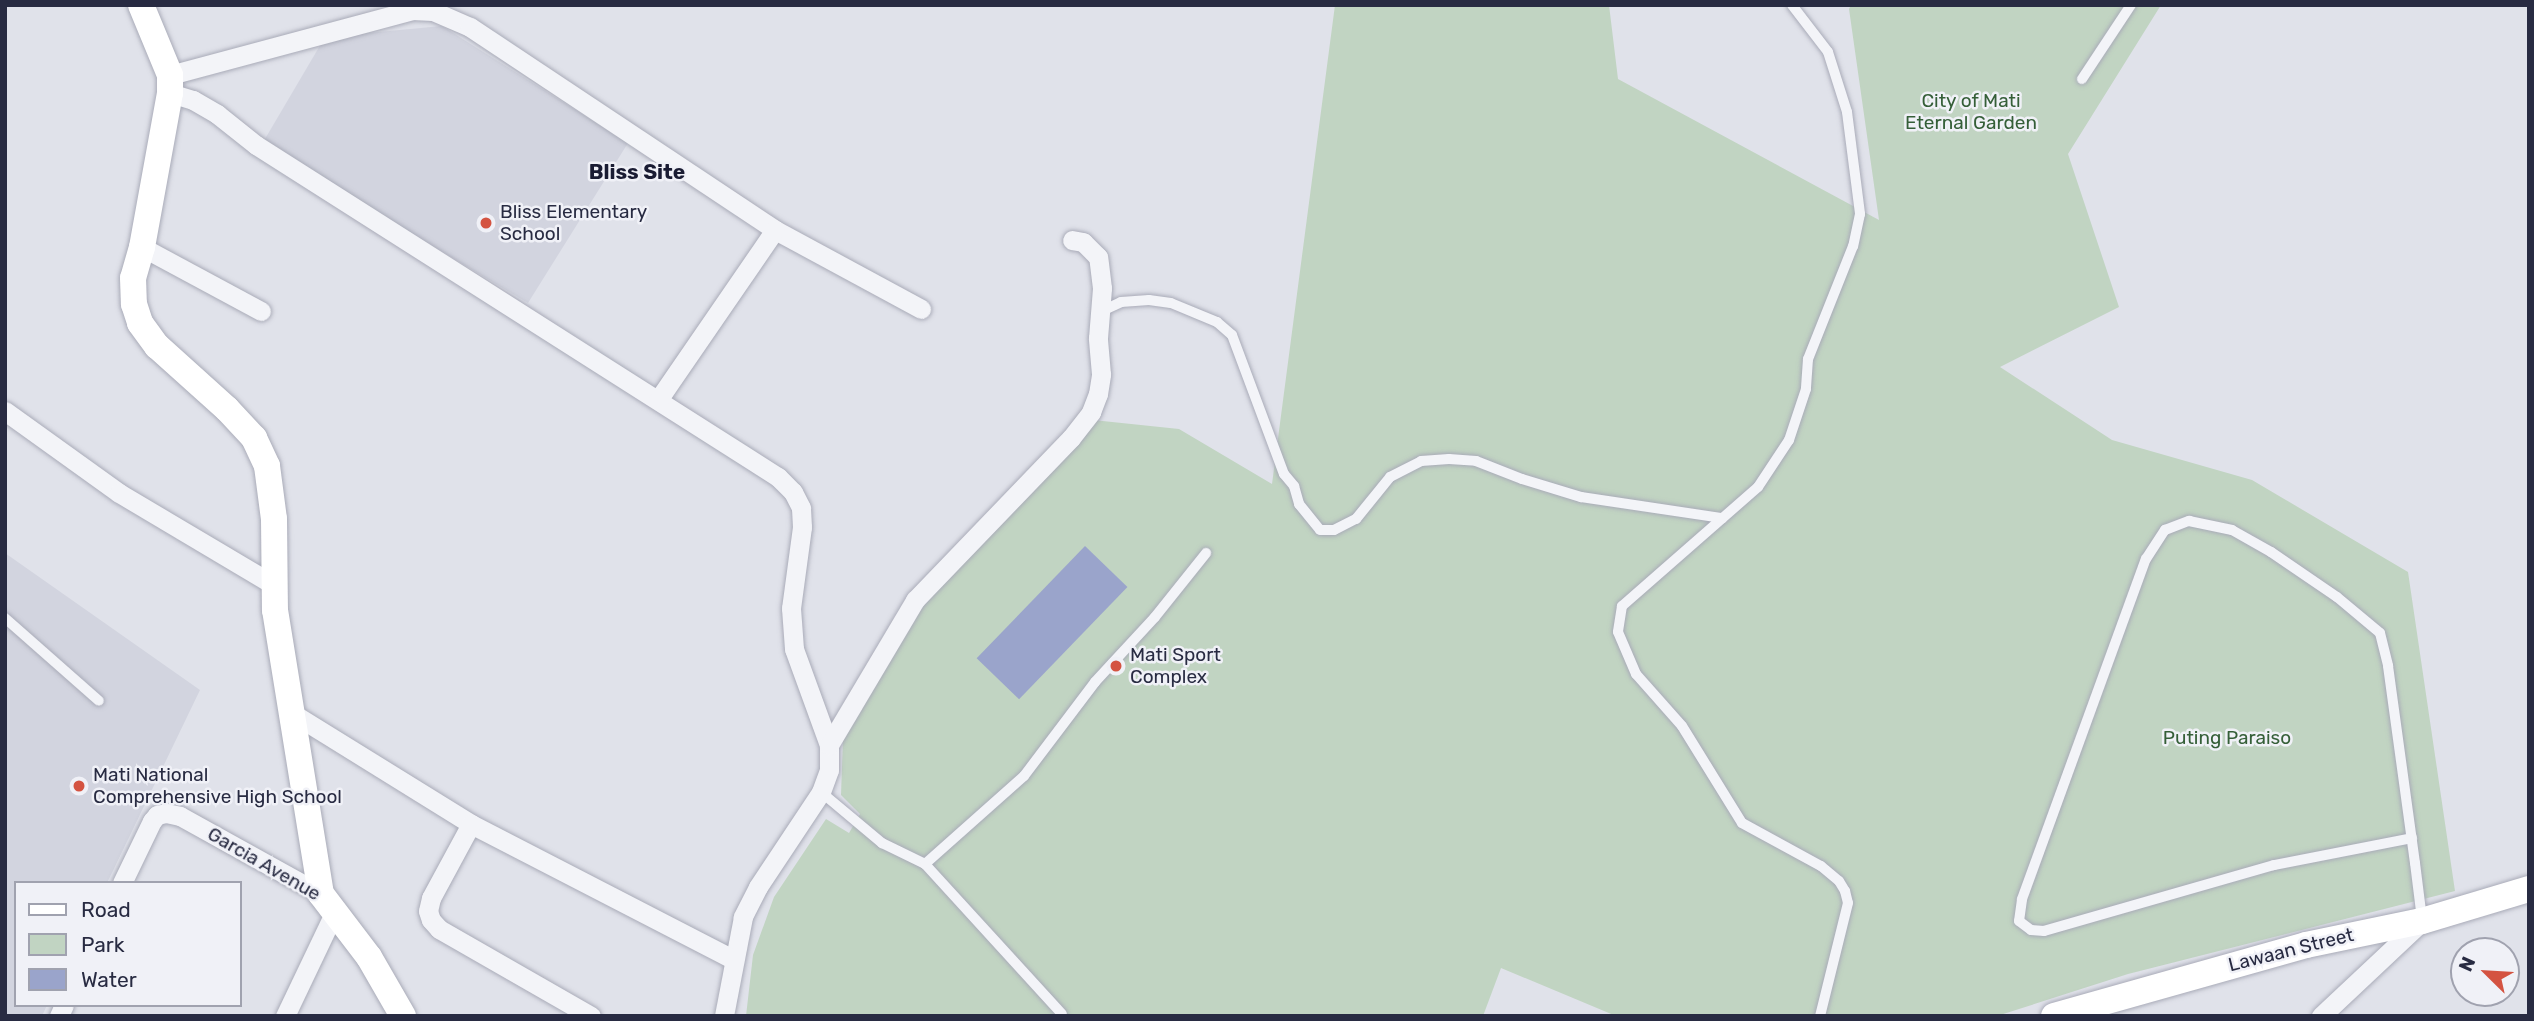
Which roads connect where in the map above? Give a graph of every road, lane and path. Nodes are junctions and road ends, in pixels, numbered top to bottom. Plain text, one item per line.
1 (141, 5) edge
2 (1793, 5) edge
3 (2131, 5) edge
4 (2082, 79) dead end
5 (170, 84) junction
6 (775, 229) junction
7 (1072, 240) dead end
8 (142, 247) junction
9 (921, 309) dead end
10 (261, 311) dead end
11 (1102, 311) junction
12 (658, 400) junction
13 (5, 411) edge
14 (1722, 518) junction
15 (1206, 553) dead end
16 (274, 585) junction
17 (5, 618) edge
18 (99, 701) dead end
19 (292, 713) junction
20 (829, 745) junction
21 (821, 792) junction
22 (471, 824) junction
23 (2412, 838) junction
24 (925, 864) junction
25 (123, 881) edge
26 (2529, 889) edge
27 (328, 902) junction
28 (2422, 920) junction
29 (733, 959) junction
30 (1062, 1014) edge
31 (285, 1016) edge
32 (403, 1016) edge
33 (591, 1016) edge
34 (724, 1016) edge
35 (1820, 1016) edge
36 (2054, 1016) edge
37 (2321, 1016) edge

1 - 5 street
2 - 14 lane
3 - 4 lane
5 - 6 street
5 - 8 street
5 - 12 street
6 - 9 street
6 - 12 street
7 - 11 street
8 - 10 street
8 - 16 street
11 - 14 lane
11 - 20 street
12 - 20 street
13 - 16 street
14 - 35 lane
15 - 24 lane
16 - 19 street
17 - 18 lane
19 - 22 street
19 - 27 street
20 - 21 street
21 - 24 lane
21 - 29 street
22 - 29 street
22 - 33 street
23 - 23 lane
23 - 28 lane
24 - 30 lane
25 - 27 street, Garcia Avenue
26 - 28 street, Lawaan Street
27 - 31 street
27 - 32 street, Garcia Avenue
28 - 36 street, Lawaan Street
28 - 37 street
29 - 34 street

